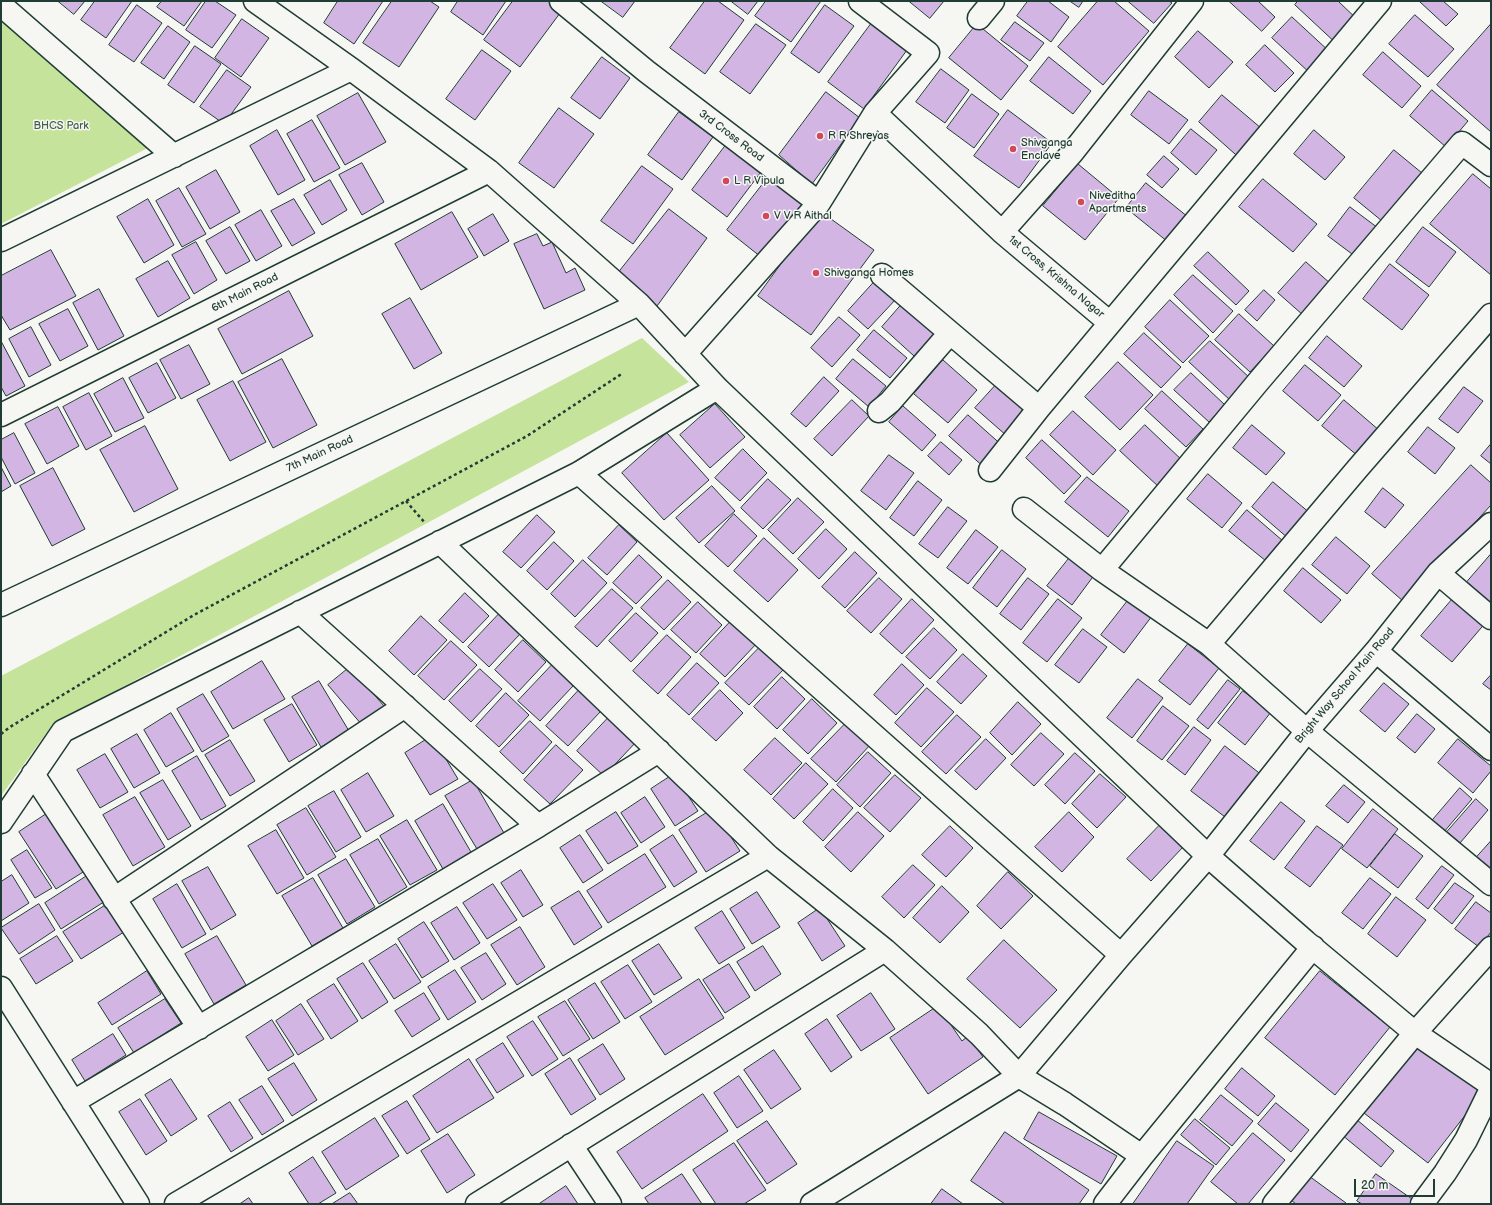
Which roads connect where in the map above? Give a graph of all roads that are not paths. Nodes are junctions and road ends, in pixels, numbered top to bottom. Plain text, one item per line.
1 (255, 1) edge
2 (561, 1) edge
3 (860, 1) edge
4 (993, 1) edge
5 (1192, 1) edge
6 (1380, 1) edge
7 (1, 5) edge
8 (979, 18) dead end
9 (351, 69) junction
10 (875, 114) junction
11 (174, 156) junction
12 (1491, 165) edge
13 (489, 171) junction
14 (819, 203) junction
15 (1002, 232) junction
16 (1, 240) edge
17 (882, 275) dead end
18 (639, 304) junction
19 (1491, 316) edge
20 (1110, 323) junction
21 (950, 333) junction
22 (685, 354) junction
23 (717, 388) junction
24 (1039, 408) junction
25 (879, 411) dead end
26 (1, 415) edge
27 (990, 470) dead end
28 (579, 473) junction
29 (1024, 509) dead end
30 (1491, 524) edge
31 (440, 542) junction
32 (1102, 570) junction
33 (1438, 573) junction
34 (1, 605) edge
35 (300, 612) junction
36 (1491, 618) edge
37 (1210, 644) junction
38 (1376, 651) junction
39 (406, 706) junction
40 (1307, 731) junction
41 (1491, 749) edge
42 (659, 751) junction
43 (33, 774) junction
44 (1, 822) edge
45 (538, 826) junction
46 (768, 856) junction
47 (1208, 856) junction
48 (1491, 884) edge
49 (114, 899) junction
50 (1313, 947) junction
51 (1491, 948) edge
52 (885, 950) junction
53 (1121, 955) junction
54 (1, 988) edge
55 (199, 1028) junction
56 (1415, 1033) junction
57 (1019, 1076) junction
58 (1491, 1085) edge
59 (1491, 1089) edge
60 (73, 1102) junction
61 (571, 1145) junction
62 (1142, 1156) junction
63 (138, 1204) edge
64 (176, 1204) edge
65 (477, 1204) edge
66 (610, 1204) edge
67 (812, 1204) edge
68 (1105, 1204) edge
69 (1274, 1204) edge
70 (1422, 1204) edge

1 - 9 street
2 - 14 street, 3rd Cross Road
3 - 10 street
4 - 8 street
5 - 15 street
6 - 20 street
7 - 11 street
9 - 11 street
9 - 13 street
10 - 14 street
10 - 15 street, 1st Cross, Krishna Nagar
11 - 16 street
12 - 32 street
13 - 18 street
13 - 26 street, 6th Main Road
14 - 22 street
15 - 20 street, 1st Cross, Krishna Nagar
17 - 21 street
18 - 22 street
18 - 34 street, 7th Main Road
19 - 37 street
20 - 24 street
21 - 24 street
21 - 25 street
22 - 23 street
23 - 28 street
23 - 47 street
24 - 27 street
28 - 31 street
28 - 53 street
29 - 32 street
30 - 33 street, Bright Way School Main Road
31 - 35 street
31 - 42 street
32 - 37 street
33 - 36 street
33 - 38 street, Bright Way School Main Road
35 - 39 street
35 - 43 street
37 - 40 street
38 - 40 street, Bright Way School Main Road
38 - 41 street
39 - 45 street
39 - 49 street
40 - 47 street, Bright Way School Main Road
40 - 48 street
42 - 45 street
42 - 46 street
43 - 44 street
43 - 49 street
45 - 55 street
46 - 52 street
46 - 64 street
47 - 50 street
47 - 53 street, Bright Way School Main Road
49 - 55 street
50 - 56 street
50 - 62 street
51 - 56 street
52 - 57 street
52 - 61 street
53 - 57 street, Bright Way School Main Road
54 - 60 street
55 - 60 street
56 - 58 street
56 - 69 street
57 - 62 street
57 - 67 street, Bright Way School Main Road
59 - 70 street
60 - 63 street
61 - 65 street
61 - 66 street
62 - 68 street

